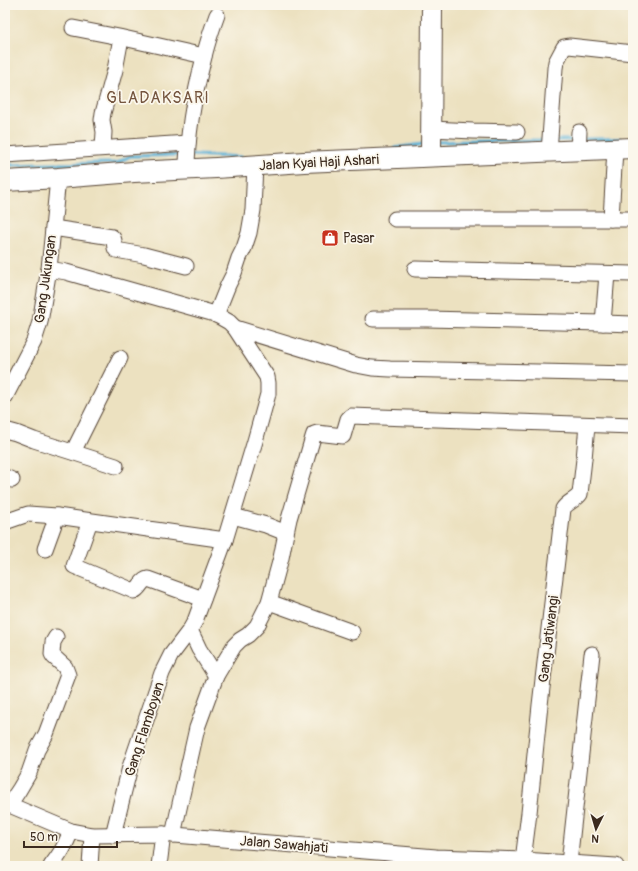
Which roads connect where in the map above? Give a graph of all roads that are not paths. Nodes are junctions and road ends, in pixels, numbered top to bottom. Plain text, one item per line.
1 (432, 5) edge
2 (217, 15) dead end
3 (73, 28) dead end
4 (121, 38) junction
5 (633, 53) edge
6 (204, 56) junction
7 (517, 132) dead end
8 (431, 141) junction
9 (483, 142) junction
10 (549, 144) junction
11 (188, 145) junction
12 (102, 148) junction
13 (624, 149) edge
14 (20, 154) junction
15 (5, 155) edge
16 (187, 165) junction
17 (255, 165) junction
18 (15, 178) edge
19 (58, 178) junction
20 (395, 219) dead end
21 (611, 219) junction
22 (633, 219) edge
23 (53, 228) junction
24 (186, 266) dead end
25 (49, 269) junction
26 (415, 270) dead end
27 (607, 274) junction
28 (633, 274) edge
29 (216, 315) junction
30 (374, 319) dead end
31 (603, 323) junction
32 (633, 324) edge
33 (235, 328) junction
34 (120, 358) dead end
35 (633, 374) edge
36 (5, 397) edge
37 (587, 425) junction
38 (633, 426) edge
39 (5, 430) edge
40 (73, 452) junction
41 (116, 466) dead end
42 (57, 516) junction
43 (233, 516) junction
44 (90, 521) junction
45 (5, 522) edge
46 (286, 533) junction
47 (225, 540) junction
48 (45, 549) dead end
49 (203, 599) junction
50 (269, 602) junction
51 (190, 630) junction
52 (352, 632) dead end
53 (56, 636) dead end
54 (592, 654) dead end
55 (216, 676) junction
56 (7, 804) edge
57 (71, 831) junction
58 (113, 834) junction
59 (92, 835) junction
60 (168, 835) junction
61 (523, 860) junction
62 (436, 861) edge
63 (569, 863) junction
64 (51, 866) edge
65 (90, 866) edge
66 (159, 866) edge
67 (616, 866) edge

1 - 8 main road
2 - 6 street
3 - 4 street
4 - 6 street
4 - 12 street
5 - 10 street
6 - 11 street
7 - 9 street
8 - 9 main road, Jalan Kyai Haji Ashari
8 - 9 street
8 - 17 main road, Jalan Kyai Haji Ashari
9 - 10 main road, Jalan Kyai Haji Ashari
10 - 13 main road, Jalan Kyai Haji Ashari
11 - 12 street
11 - 16 street
12 - 14 street
13 - 21 street
14 - 15 street
14 - 18 street
16 - 17 main road, Jalan Kyai Haji Ashari
16 - 19 main road, Jalan Kyai Haji Ashari
17 - 29 street
18 - 19 main road, Jalan Kyai Haji Ashari
19 - 23 street, Gang Jukungan
20 - 21 street
21 - 22 street
23 - 24 street
23 - 25 street, Gang Jukungan
25 - 29 street
25 - 36 street, Gang Jukungan
26 - 27 street
27 - 28 street
27 - 31 street
29 - 33 street
30 - 31 street
31 - 32 street
33 - 35 street
33 - 43 street, Gang Flamboyan
34 - 40 street
37 - 38 street
37 - 46 street
37 - 61 street, Gang Jatiwangi
39 - 40 street
40 - 41 street
42 - 44 street
42 - 45 street
42 - 48 street
43 - 46 street
43 - 47 street, Gang Flamboyan
44 - 47 street
44 - 49 street
46 - 50 street
47 - 49 street, Gang Flamboyan
49 - 51 street, Gang Flamboyan
50 - 52 street
50 - 55 street
51 - 55 street
51 - 58 street, Gang Flamboyan
53 - 56 street
54 - 63 street
55 - 60 street
56 - 57 street, Jalan Sawahjati
57 - 59 street, Jalan Sawahjati
57 - 64 street
58 - 59 street, Jalan Sawahjati
58 - 60 street, Jalan Sawahjati
59 - 65 street
60 - 62 street, Jalan Sawahjati
60 - 66 street
61 - 62 street, Jalan Sawahjati
61 - 63 street, Jalan Sawahjati
63 - 67 street, Jalan Sawahjati

